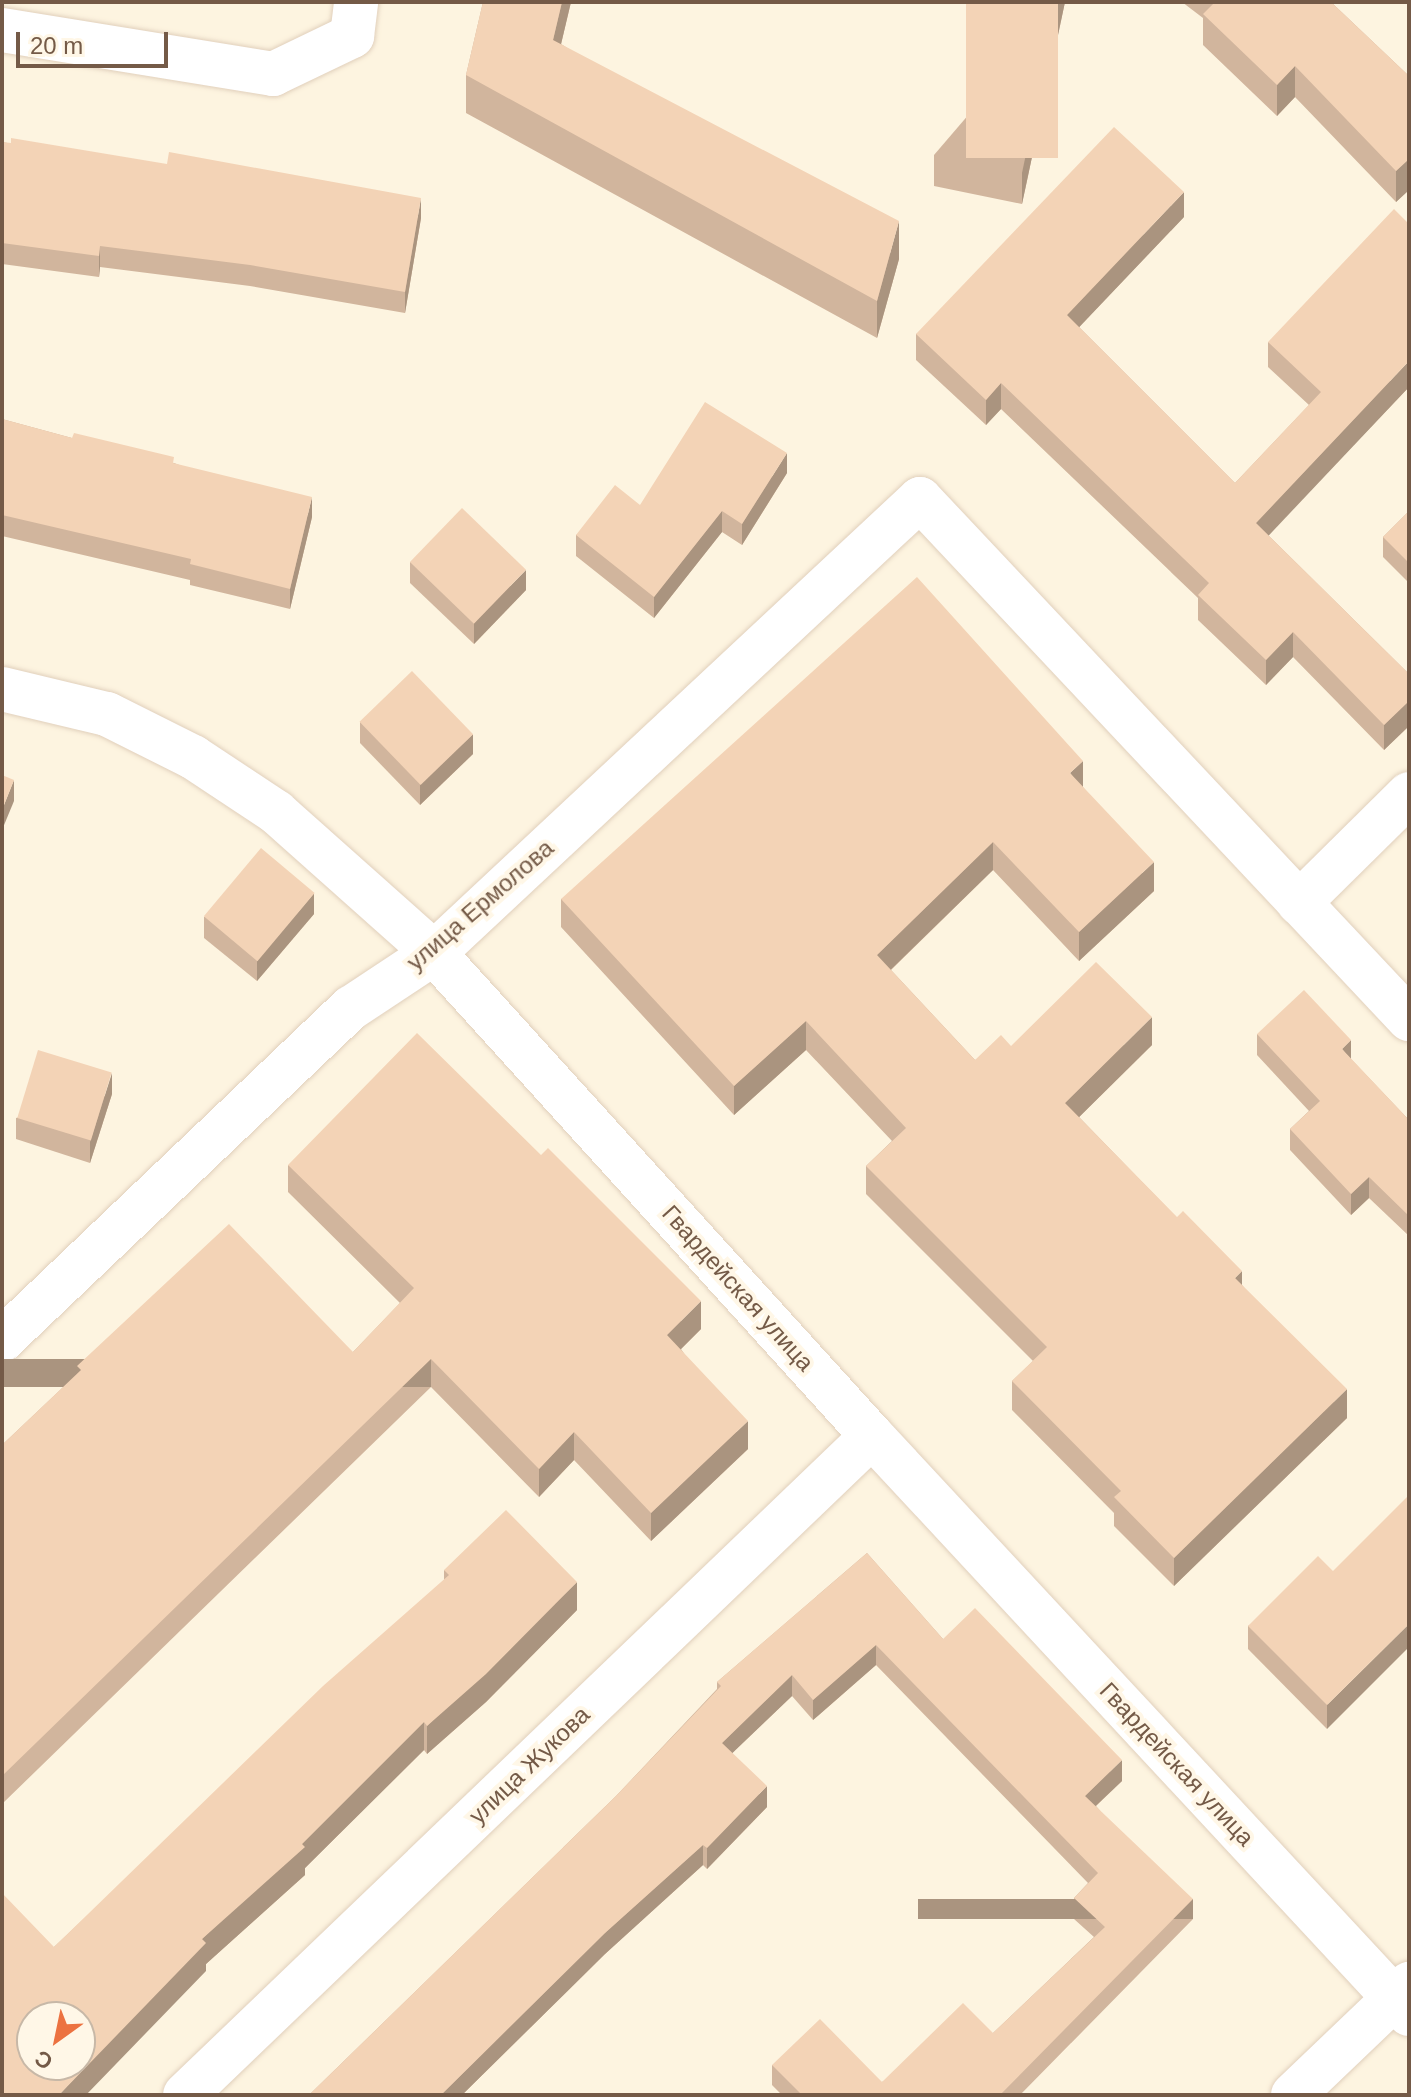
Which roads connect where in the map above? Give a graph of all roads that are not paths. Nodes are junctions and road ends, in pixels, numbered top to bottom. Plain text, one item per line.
1 (356, 2) edge
2 (2, 30) edge
3 (2, 689) edge
4 (1409, 794) edge
5 (1299, 903) junction
6 (434, 953) junction
7 (1409, 1019) edge
8 (2, 1340) edge
9 (872, 1436) junction
10 (1404, 1999) edge
11 (185, 2095) edge
12 (1293, 2095) edge

1 - 2 street
3 - 6 street, Гвардейская улица
4 - 5 street
5 - 6 street, улица Ермолова
5 - 7 street
6 - 8 street, улица Ермолова
6 - 9 street, Гвардейская улица
9 - 10 street, Гвардейская улица
9 - 11 street, улица Жукова
10 - 12 street

